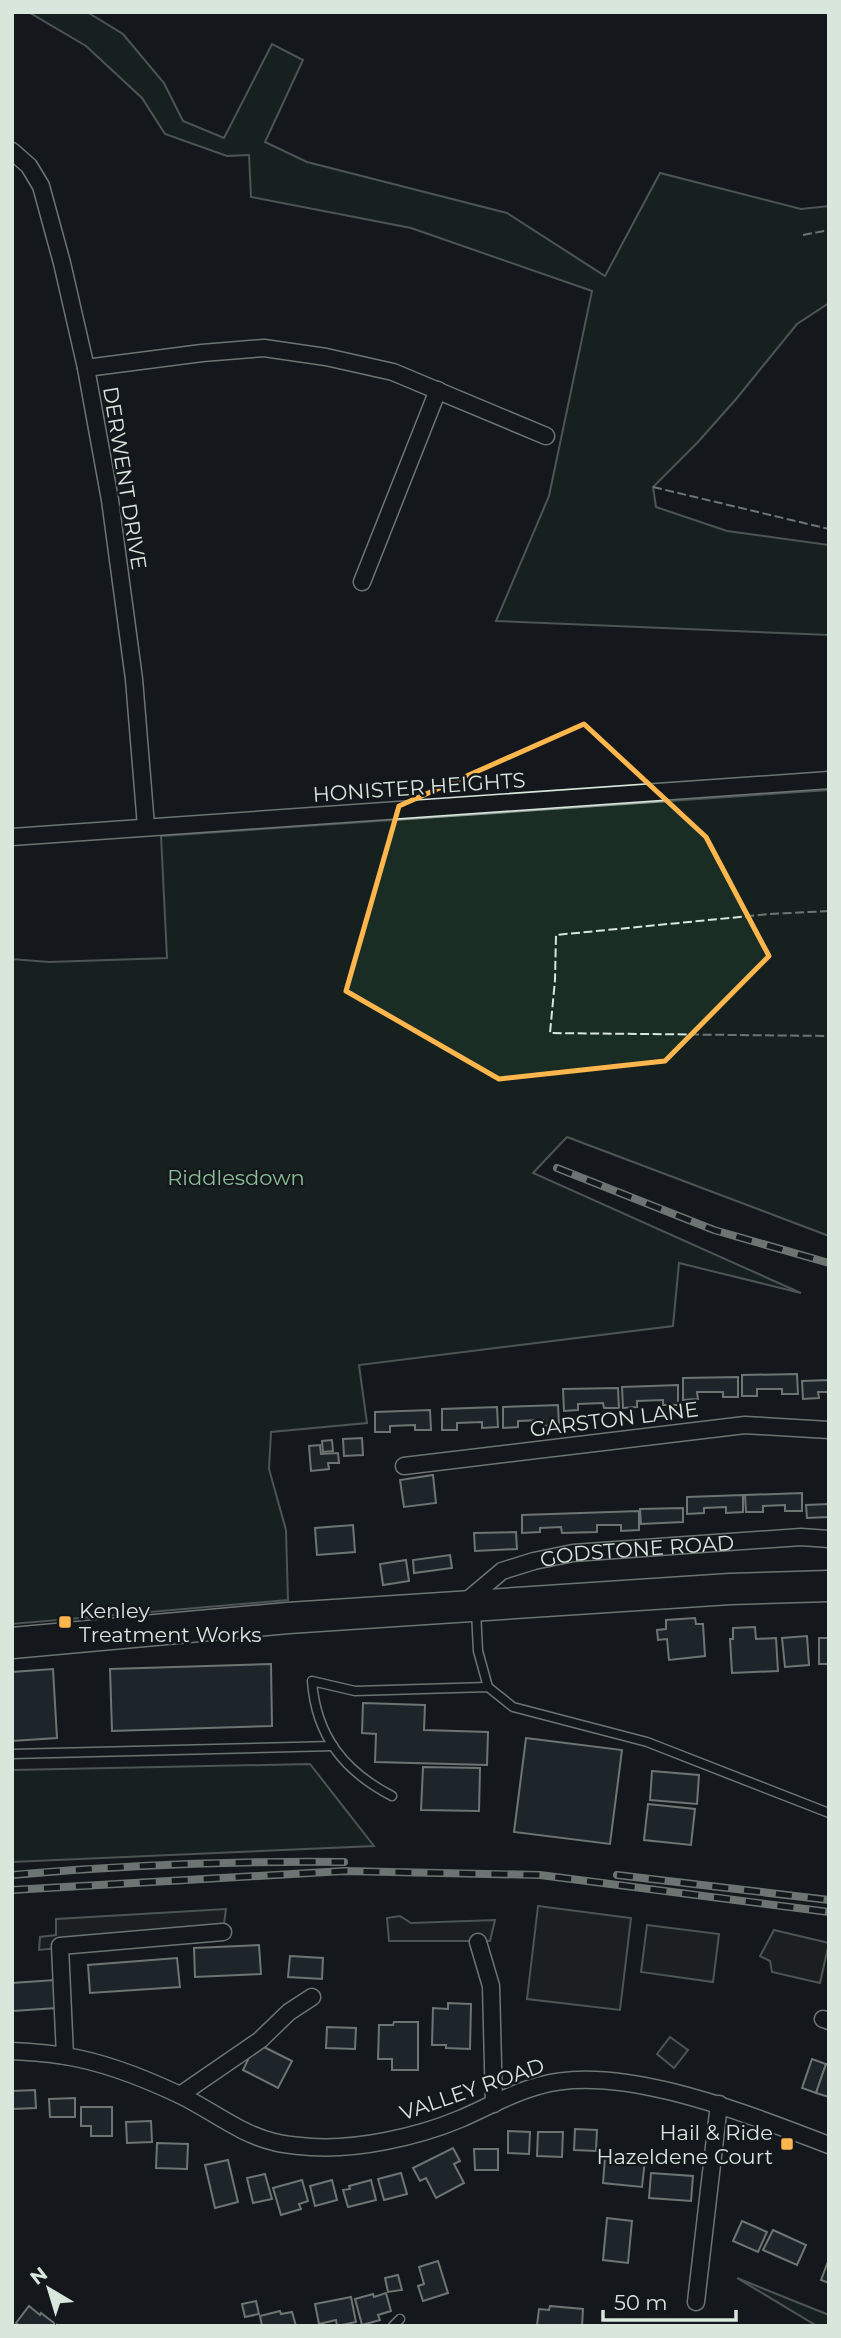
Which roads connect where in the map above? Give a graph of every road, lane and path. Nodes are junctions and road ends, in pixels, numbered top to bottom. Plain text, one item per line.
1 (12, 151) edge
2 (86, 368) junction
3 (438, 390) junction
4 (546, 436) dead end
5 (362, 582) dead end
6 (829, 780) edge
7 (146, 826) junction
8 (12, 837) edge
9 (829, 1430) edge
10 (404, 1466) dead end
11 (829, 1539) edge
12 (829, 1586) edge
13 (468, 1606) junction
14 (12, 1643) edge
15 (488, 1687) junction
16 (333, 1746) junction
17 (12, 1754) edge
18 (393, 1796) dead end
19 (829, 1813) edge
20 (223, 1932) dead end
21 (478, 1942) dead end
22 (312, 1997) dead end
23 (12, 2051) edge
24 (65, 2056) junction
25 (180, 2095) junction
26 (494, 2104) junction
27 (719, 2104) junction
28 (829, 2145) edge
29 (696, 2302) dead end

1 - 2 street, DERWENT DRIVE
2 - 3 street
2 - 7 street, DERWENT DRIVE
3 - 4 street
3 - 5 street
6 - 7 street, HONISTER HEIGHTS
7 - 8 street, HONISTER HEIGHTS
9 - 10 street, GARSTON LANE
11 - 13 street, GODSTONE ROAD
12 - 13 highway, GODSTONE ROAD
13 - 14 highway, GODSTONE ROAD
13 - 15 lane
15 - 16 lane
15 - 19 lane
16 - 17 lane
16 - 18 lane
20 - 24 street
21 - 26 street
22 - 25 street
23 - 24 street, VALLEY ROAD
24 - 25 street, VALLEY ROAD
25 - 26 street, VALLEY ROAD
26 - 27 street, VALLEY ROAD
27 - 28 street, VALLEY ROAD
27 - 29 street

